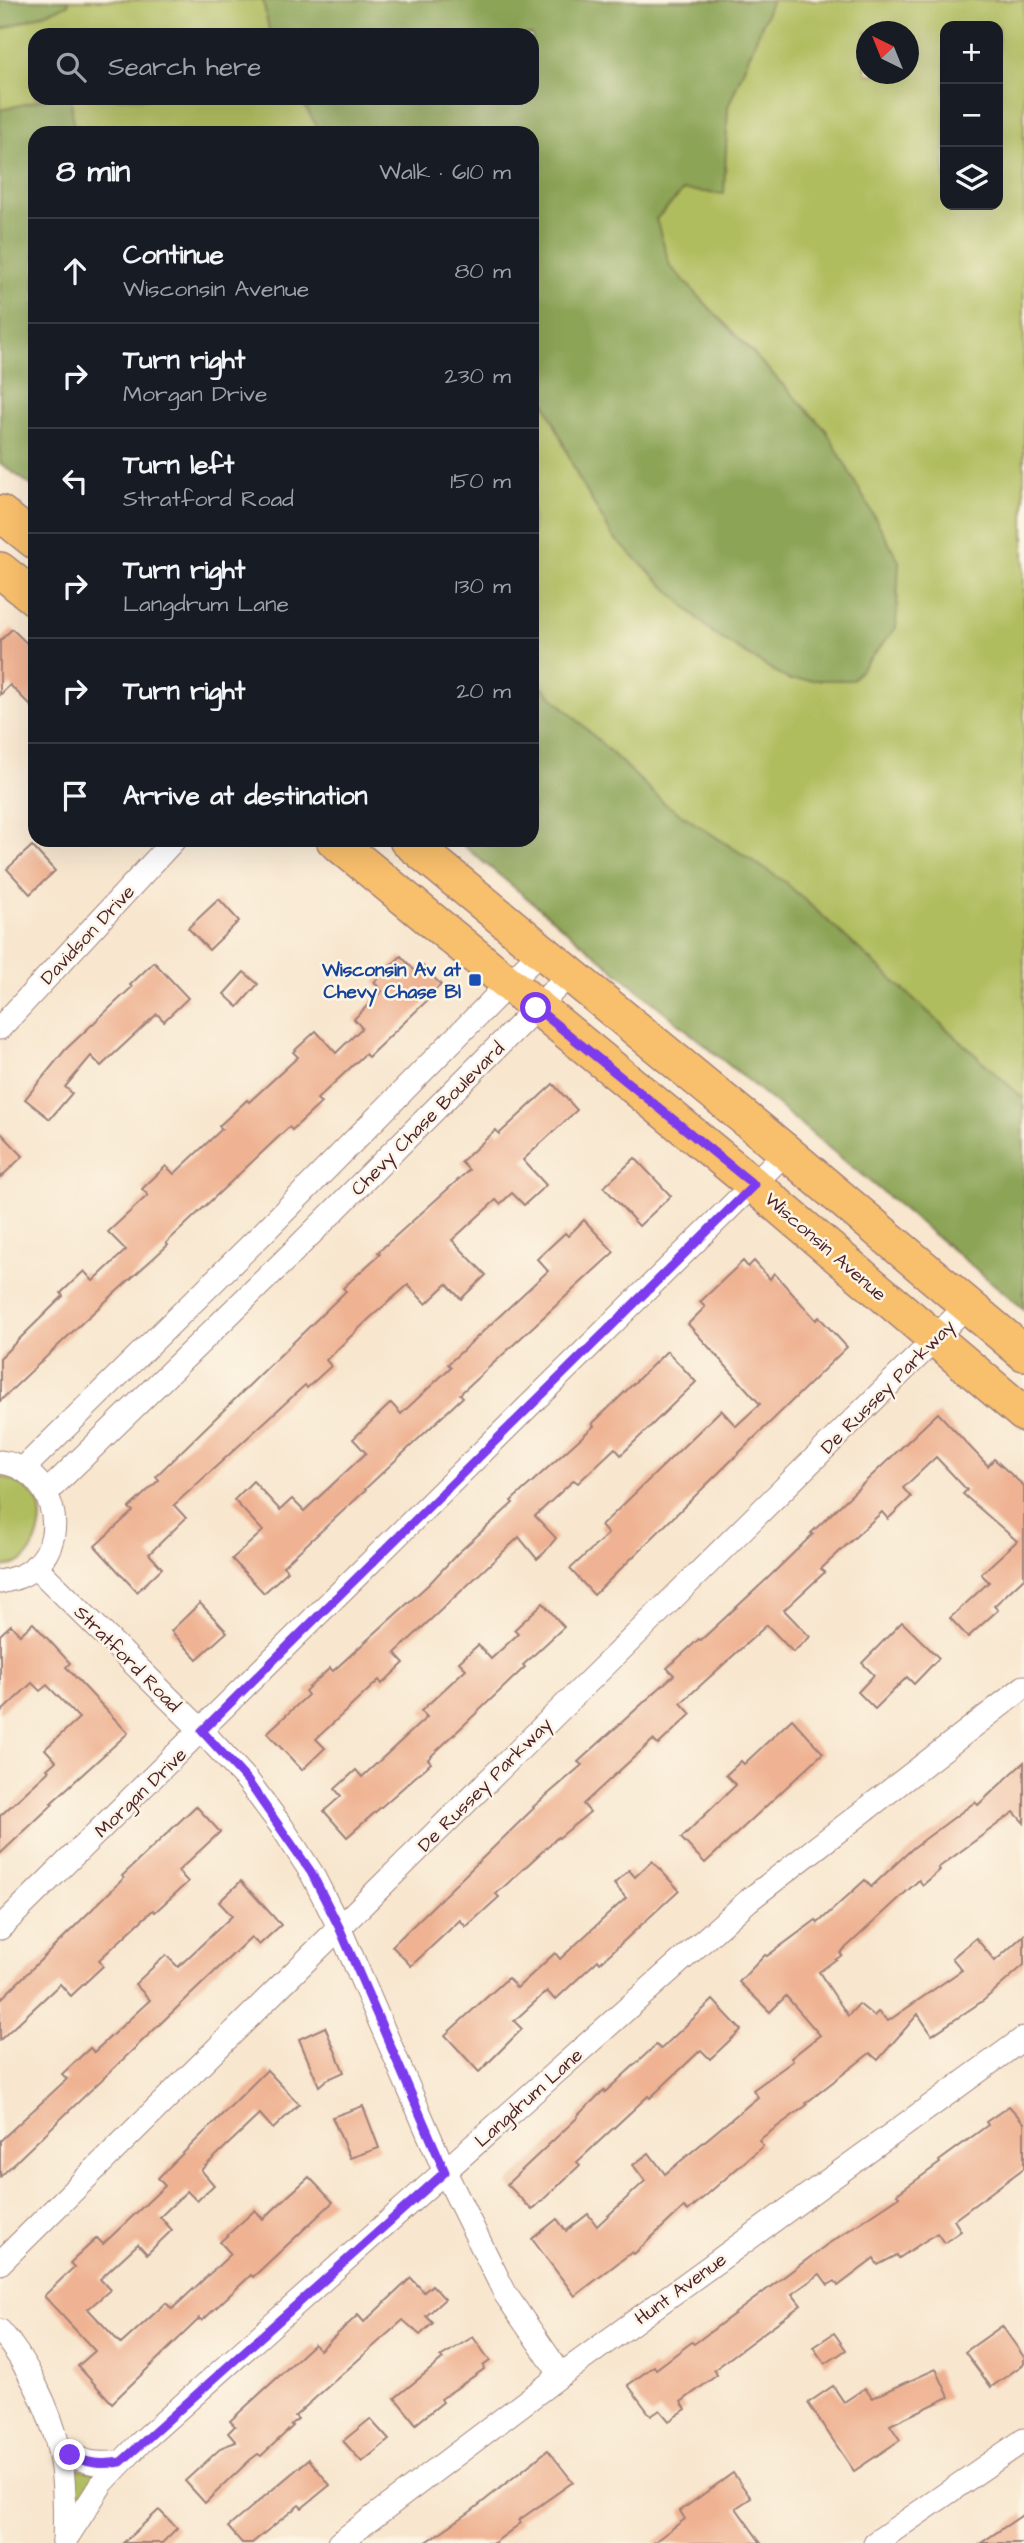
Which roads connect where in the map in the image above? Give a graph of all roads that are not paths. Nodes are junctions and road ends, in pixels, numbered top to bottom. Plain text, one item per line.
1 (0, 569) edge
2 (28, 592) edge
3 (168, 847) edge
4 (342, 847) edge
5 (415, 847) edge
6 (541, 951) junction
7 (569, 975) junction
8 (508, 984) junction
9 (536, 1008) junction
10 (0, 1028) edge
11 (786, 1152) junction
12 (754, 1185) junction
13 (260, 1236) junction
14 (284, 1261) junction
15 (967, 1305) junction
16 (934, 1339) junction
17 (1024, 1353) edge
18 (1024, 1414) edge
19 (0, 1462) edge
20 (23, 1469) junction
21 (47, 1492) junction
22 (35, 1566) junction
23 (0, 1582) edge
24 (1024, 1687) edge
25 (202, 1731) junction
26 (339, 1927) junction
27 (0, 1928) edge
28 (1024, 2038) edge
29 (445, 2172) junction
30 (0, 2263) edge
31 (0, 2331) edge
32 (561, 2375) junction
33 (1024, 2440) edge
34 (58, 2446) junction
35 (121, 2462) junction
36 (64, 2542) edge
37 (339, 2543) edge
38 (875, 2543) edge

1 - 2 main road
3 - 10 street, Davidson Drive
4 - 8 main road, Wisconsin Avenue
5 - 6 main road
6 - 7 main road
6 - 8 street, Chevy Chase Boulevard
7 - 9 street, Chevy Chase Boulevard
7 - 11 main road
8 - 9 main road, Wisconsin Avenue
8 - 13 street, Chevy Chase Boulevard
9 - 12 main road, Wisconsin Avenue
9 - 14 street, Chevy Chase Boulevard
11 - 12 street, Morgan Drive
11 - 15 main road
12 - 16 main road, Wisconsin Avenue
12 - 25 street, Morgan Drive
13 - 14 street
13 - 20 street, Chevy Chase Boulevard
14 - 21 street, Chevy Chase Boulevard
15 - 16 street, De Russey Parkway
15 - 17 main road
16 - 18 main road, Wisconsin Avenue
16 - 26 street, De Russey Parkway
19 - 20 street
20 - 21 street
21 - 22 street
22 - 23 street
22 - 25 street, Stratford Road
24 - 29 street, Langdrum Lane
25 - 26 street, Stratford Road
25 - 27 street, Morgan Drive
26 - 29 street, Stratford Road
26 - 30 street, De Russey Parkway
28 - 32 street, Hunt Avenue
29 - 32 street, Stratford Road
29 - 35 street, Langdrum Lane
31 - 34 street
32 - 37 street, Hunt Avenue
33 - 38 street
34 - 35 street
34 - 36 street
35 - 36 street, Langdrum Lane

